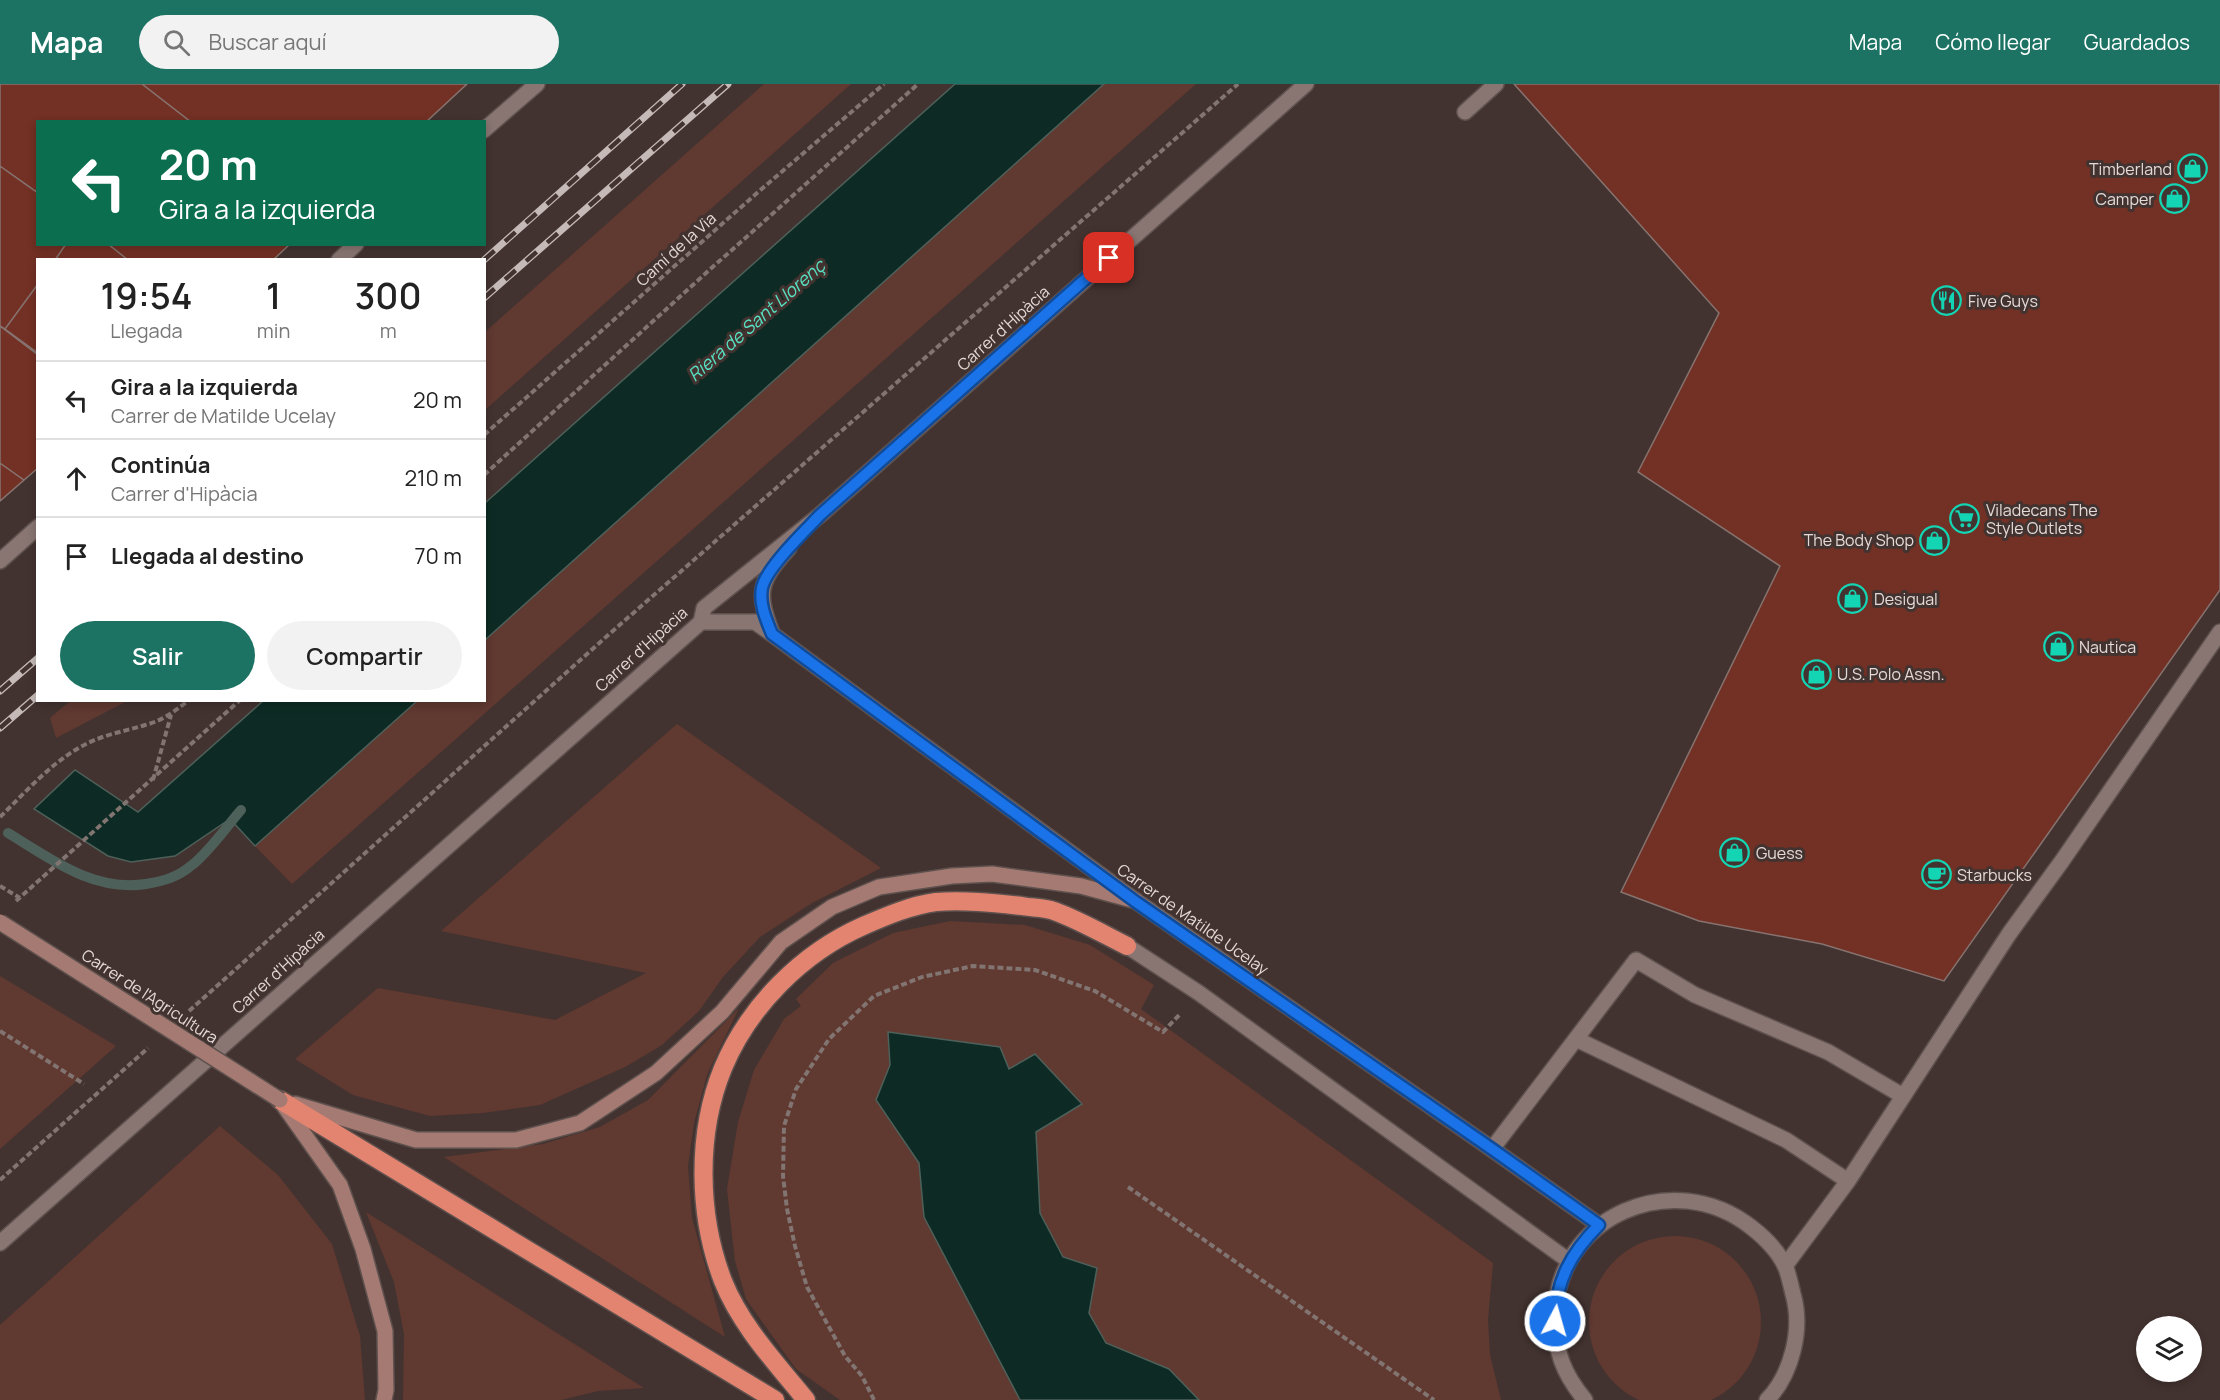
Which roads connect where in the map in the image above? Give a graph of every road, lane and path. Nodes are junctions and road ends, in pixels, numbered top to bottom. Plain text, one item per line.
1 (537, 84) edge
2 (884, 84) edge
3 (918, 84) edge
4 (1238, 84) edge
5 (1306, 84) edge
6 (1496, 84) edge
7 (1465, 112) dead end
8 (486, 128) edge
9 (354, 246) edge
10 (341, 258) edge
11 (486, 433) edge
12 (486, 473) edge
13 (820, 515) junction
14 (36, 529) edge
15 (0, 561) edge
16 (701, 621) junction
17 (2220, 632) edge
18 (772, 634) junction
19 (186, 702) edge
20 (238, 702) edge
21 (171, 714) junction
22 (153, 780) junction
23 (0, 818) edge
24 (0, 886) edge
25 (32, 888) dead end
26 (20, 898) dead end
27 (1136, 902) junction
28 (0, 922) edge
29 (1127, 946) joint
30 (1199, 993) junction
31 (187, 1013) dead end
32 (0, 1031) edge
33 (1576, 1039) junction
34 (152, 1045) dead end
35 (84, 1084) dead end
36 (1903, 1096) junction
37 (280, 1100) junction
38 (1492, 1149) junction
39 (0, 1180) edge
40 (1848, 1181) junction
41 (1128, 1187) dead end
42 (1599, 1225) junction
43 (0, 1243) edge
44 (1569, 1261) junction
45 (1785, 1266) junction
46 (1776, 1397) edge
47 (384, 1400) edge
48 (775, 1400) edge
49 (806, 1400) edge
50 (874, 1400) edge
51 (1434, 1400) edge
52 (1585, 1400) edge

1 - 8 street
2 - 11 path, Camí de la Via
3 - 12 path
4 - 31 path
5 - 13 street, Carrer d'Hipàcia
6 - 7 street
9 - 10 street
13 - 16 street, Carrer d'Hipàcia
13 - 18 street
14 - 15 street
16 - 18 street, Carrer de Matilde Ucelay
16 - 43 street, Carrer d'Hipàcia
17 - 36 street
18 - 27 street, Carrer de Matilde Ucelay
19 - 21 path
20 - 22 path
21 - 22 path
21 - 23 path
22 - 25 path
24 - 26 path
27 - 37 street
27 - 38 street, Carrer de Matilde Ucelay
28 - 37 street, Carrer de l'Agricultura, bridge
29 - 30 street
29 - 49 highway
30 - 44 street
30 - 50 path
32 - 35 path
33 - 36 street
33 - 38 street
33 - 40 street
34 - 39 path
36 - 40 street
37 - 47 street
37 - 48 highway
38 - 42 street, Carrer de Matilde Ucelay
40 - 45 street
41 - 51 path
42 - 44 street
42 - 45 street
44 - 52 street
45 - 46 street

